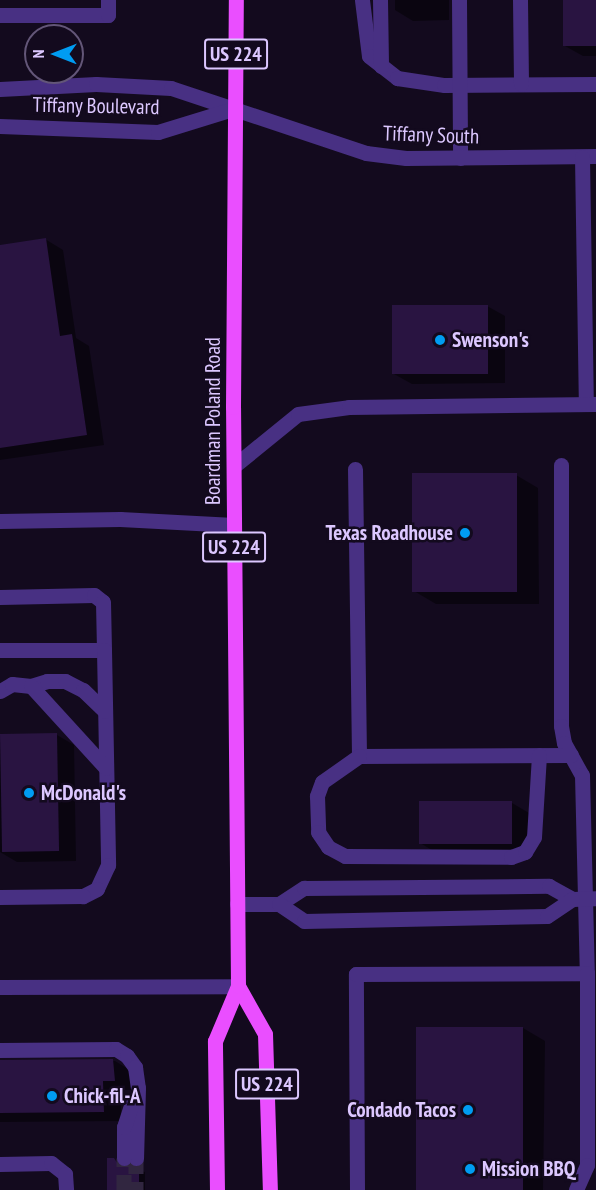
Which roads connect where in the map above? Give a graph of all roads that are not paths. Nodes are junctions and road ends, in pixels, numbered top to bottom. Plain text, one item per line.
1 (108, 0) edge
2 (236, 0) edge
3 (362, 0) edge
4 (380, 0) edge
5 (450, 0) edge
6 (459, 0) edge
7 (520, 0) edge
8 (0, 15) edge
9 (459, 50) junction
10 (381, 66) junction
11 (521, 84) junction
12 (596, 84) edge
13 (460, 85) junction
14 (0, 89) edge
15 (236, 108) junction
16 (0, 126) edge
17 (589, 157) edge
18 (460, 158) junction
19 (589, 234) edge
20 (591, 404) edge
21 (561, 465) dead end
22 (234, 466) junction
23 (355, 469) dead end
24 (0, 521) edge
25 (234, 525) junction
26 (0, 597) edge
27 (0, 650) edge
28 (104, 650) junction
29 (31, 686) junction
30 (0, 692) edge
31 (105, 711) junction
32 (539, 755) junction
33 (571, 755) junction
34 (359, 756) junction
35 (106, 768) junction
36 (0, 897) edge
37 (583, 899) edge
38 (237, 904) junction
39 (279, 904) junction
40 (586, 973) junction
41 (237, 986) junction
42 (0, 987) edge
43 (0, 1050) edge
44 (130, 1158) tunnel mouth
45 (0, 1164) edge
46 (66, 1190) edge
47 (216, 1190) edge
48 (270, 1190) edge
49 (357, 1190) edge
50 (576, 1190) edge

1 - 8 street
2 - 15 main road, Boardman Poland Road / US 224
3 - 10 street
4 - 10 street
5 - 9 street
6 - 9 street
7 - 11 street
9 - 13 street
10 - 13 street
11 - 12 street
11 - 13 street
13 - 18 street
14 - 15 street, Tiffany Boulevard
15 - 16 street, Tiffany Boulevard
15 - 18 street, Tiffany South
15 - 22 main road, Boardman Poland Road / US 224
17 - 18 street, Tiffany South
17 - 19 street
19 - 20 street
20 - 22 street
21 - 33 street
22 - 25 main road, Boardman Poland Road / US 224
23 - 34 street
24 - 25 street
25 - 38 main road, Boardman Poland Road / US 224
26 - 28 street
27 - 28 street
28 - 31 street
29 - 30 street
29 - 31 street
29 - 35 street
31 - 35 street
32 - 33 street
32 - 34 street
32 - 34 street
33 - 37 street
35 - 36 street
37 - 39 street
37 - 39 street
37 - 40 street
38 - 39 street
38 - 41 main road, Boardman Poland Road / US 224
40 - 49 street
40 - 50 street
41 - 42 street
41 - 47 main road, Boardman Poland Road / US 224
41 - 48 main road, US 224
43 - 44 street
45 - 46 street

